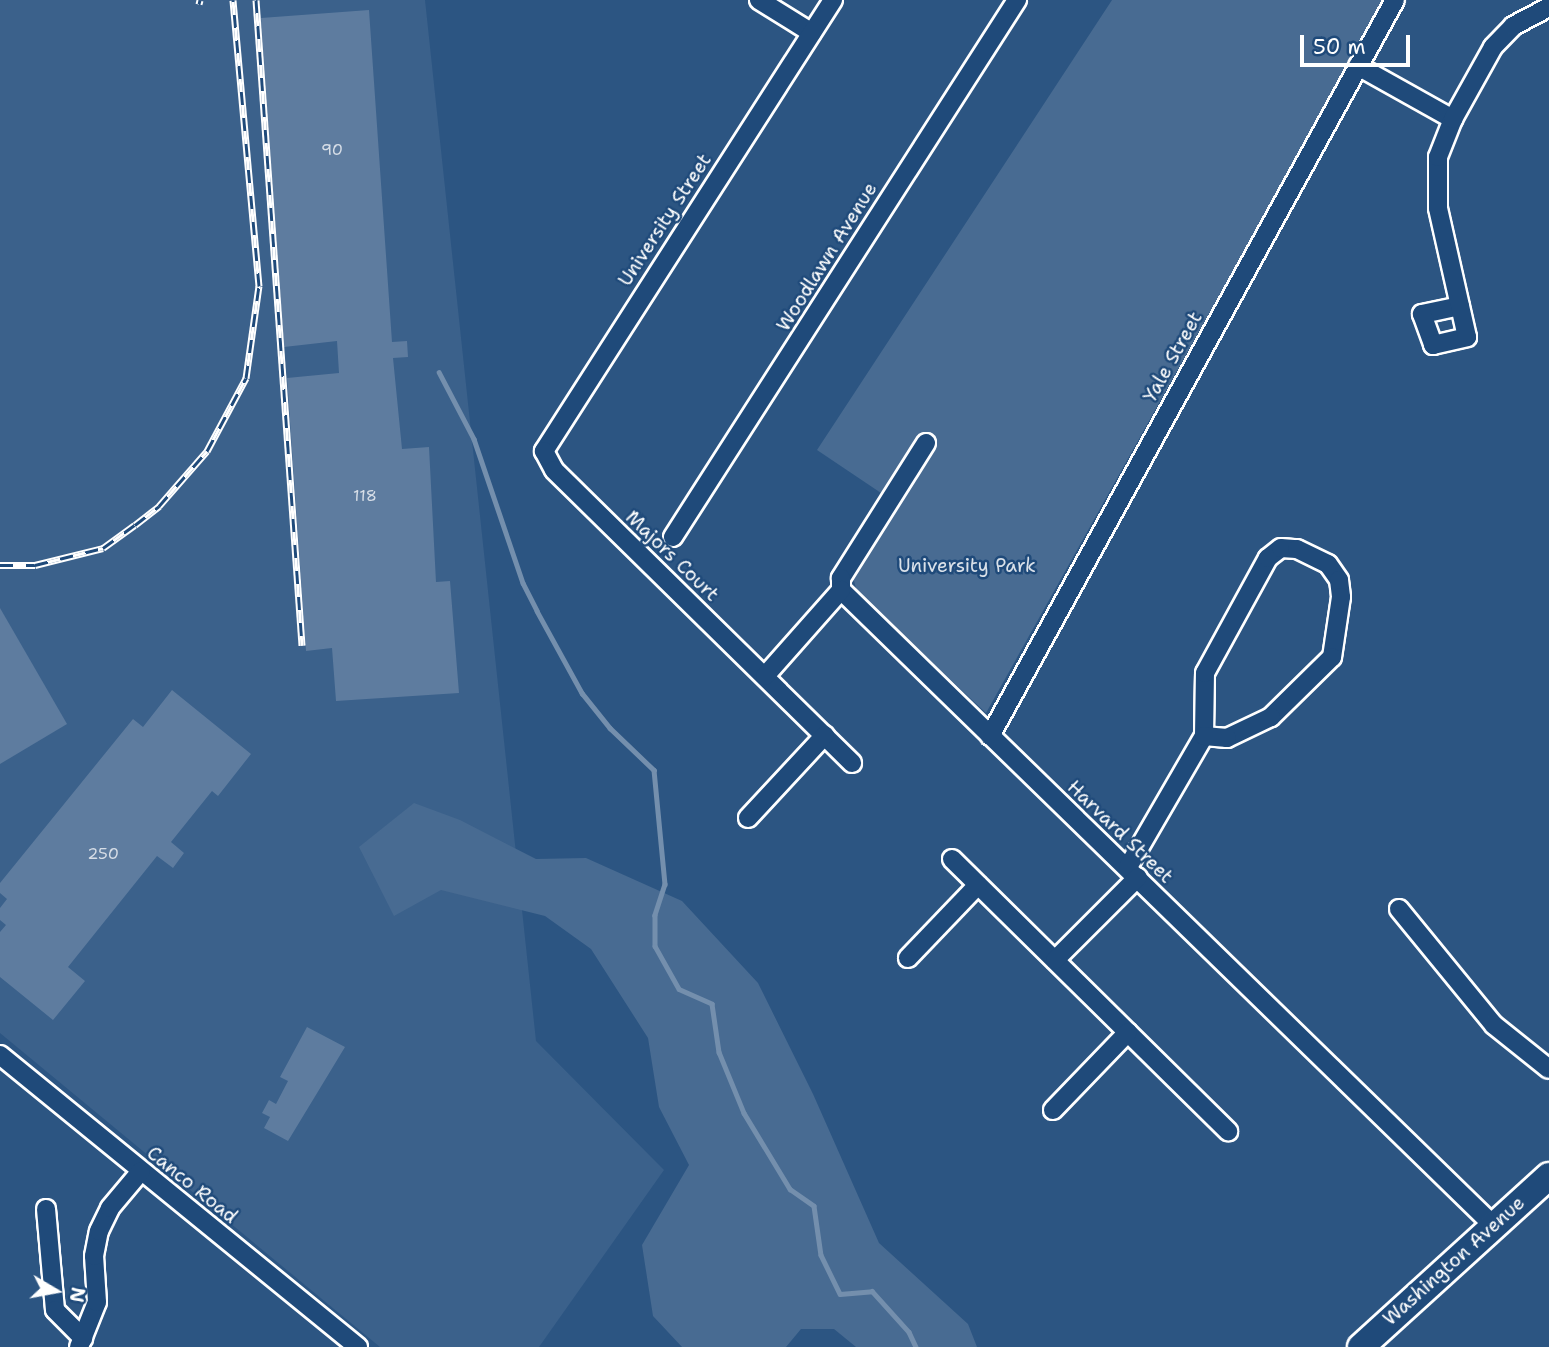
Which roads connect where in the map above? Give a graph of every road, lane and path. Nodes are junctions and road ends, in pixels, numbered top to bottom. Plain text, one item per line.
1 (759, 0) edge
2 (833, 0) edge
3 (1017, 0) edge
4 (1395, 0) edge
5 (1549, 7) edge
6 (812, 33) junction
7 (1358, 66) junction
8 (1453, 119) junction
9 (1460, 306) dead end
10 (926, 443) dead end
11 (549, 466) joint
12 (673, 537) dead end
13 (841, 590) junction
14 (765, 676) junction
15 (825, 735) junction
16 (990, 736) junction
17 (1204, 736) junction
18 (852, 763) dead end
19 (748, 818) dead end
20 (952, 859) dead end
21 (1133, 872) junction
22 (978, 885) junction
23 (1399, 909) dead end
24 (908, 958) dead end
25 (1055, 960) junction
26 (1128, 1032) junction
27 (0, 1055) edge
28 (1549, 1069) edge
29 (1053, 1110) dead end
30 (1228, 1131) dead end
31 (141, 1171) junction
32 (1549, 1176) edge
33 (46, 1209) dead end
34 (1492, 1224) junction
35 (81, 1343) edge
36 (358, 1347) edge
37 (1361, 1347) edge

1 - 6 street
2 - 6 street, University Street
3 - 12 street, Woodlawn Avenue
4 - 7 street, Yale Street
5 - 8 street
6 - 11 street, University Street
7 - 8 street
7 - 16 street, Yale Street
8 - 9 street
10 - 13 street
11 - 14 street, Majors Court
13 - 14 street
13 - 16 street, Harvard Street
14 - 15 street, Majors Court
15 - 18 street, Majors Court
15 - 19 street
16 - 21 street, Harvard Street
17 - 17 street
17 - 21 street
20 - 22 street
21 - 25 street
21 - 34 street, Harvard Street
22 - 24 street
22 - 25 street
23 - 28 street
25 - 26 street
26 - 29 street
26 - 30 street
27 - 31 street, Canco Road
31 - 35 street
31 - 36 street, Canco Road
32 - 34 main road, Washington Avenue
33 - 35 street
34 - 37 main road, Washington Avenue

